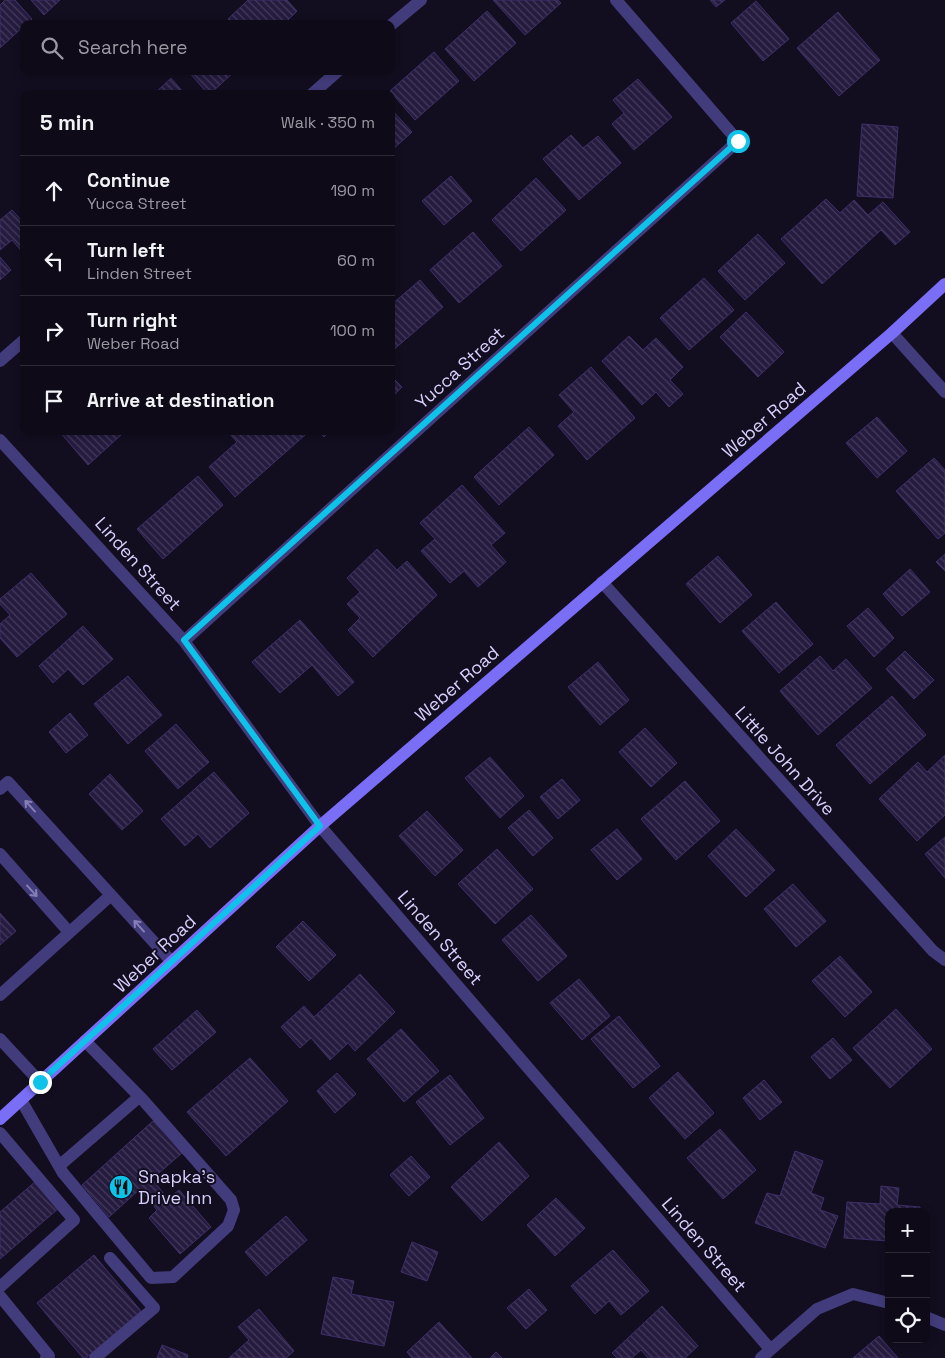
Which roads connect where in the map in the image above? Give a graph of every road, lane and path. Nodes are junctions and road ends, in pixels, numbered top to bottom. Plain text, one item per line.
1 (421, 0) edge
2 (616, 0) edge
3 (395, 23) edge
4 (333, 75) edge
5 (317, 90) edge
6 (945, 284) edge
7 (892, 333) junction
8 (20, 344) edge
9 (0, 361) edge
10 (945, 392) edge
11 (0, 440) edge
12 (602, 582) junction
13 (184, 640) junction
14 (0, 789) edge
15 (320, 826) junction
16 (0, 854) edge
17 (111, 895) junction
18 (69, 932) junction
19 (945, 960) edge
20 (172, 962) junction
21 (0, 995) edge
22 (0, 1039) edge
23 (86, 1041) junction
24 (40, 1082) junction
25 (139, 1096) junction
26 (21, 1100) junction
27 (0, 1119) edge
28 (0, 1134) edge
29 (59, 1166) junction
30 (110, 1258) dead end
31 (0, 1287) edge
32 (0, 1296) edge
33 (885, 1302) edge
34 (930, 1319) edge
35 (945, 1325) edge
36 (766, 1354) edge
37 (48, 1357) edge
38 (95, 1358) edge

1 - 3 street
2 - 13 street, Yucca Street
4 - 5 street
6 - 7 main road, Weber Road
7 - 10 street
7 - 12 main road, Weber Road
8 - 9 street
11 - 13 street, Linden Street
12 - 15 main road, Weber Road
12 - 19 street, Little John Drive
13 - 15 street, Linden Street
17 -> 14 street
15 - 20 main road, Weber Road
15 - 36 street, Linden Street
16 -> 18 street
17 - 18 street
20 -> 17 street
18 - 21 street
20 - 23 main road, Weber Road
22 - 24 street
23 - 24 main road, Weber Road
23 - 25 street
24 - 26 main road, Weber Road
25 - 29 street
25 - 29 street
26 - 27 main road, Weber Road
26 - 29 street
28 - 31 street
30 - 38 street
32 - 37 street
33 - 36 street, Linden Street
34 - 35 street

